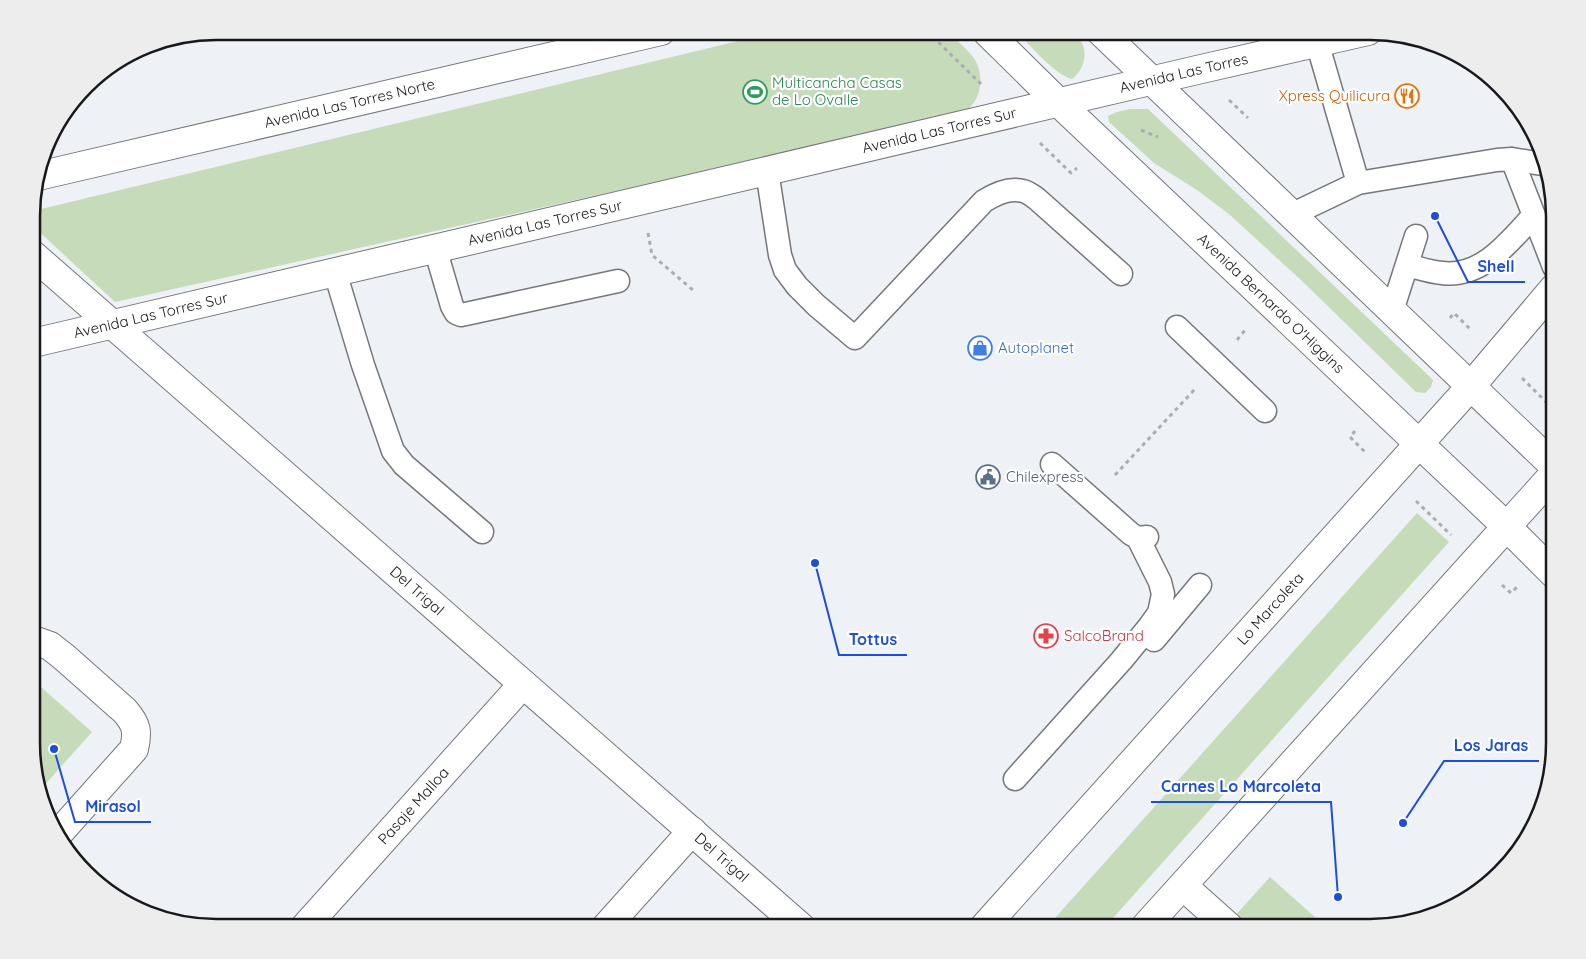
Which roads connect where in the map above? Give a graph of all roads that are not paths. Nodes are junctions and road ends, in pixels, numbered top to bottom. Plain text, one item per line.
1 (623, 40) edge
2 (995, 40) edge
3 (1109, 40) edge
4 (1326, 40) edge
5 (1317, 42) junction
6 (1150, 80) junction
7 (1058, 102) junction
8 (1512, 159) junction
9 (1538, 163) edge
10 (767, 170) junction
11 (45, 174) edge
12 (1358, 183) junction
13 (1291, 215) junction
14 (1534, 215) junction
15 (1416, 236) dead end
16 (1546, 246) edge
17 (434, 248) junction
18 (40, 261) edge
19 (1407, 265) junction
20 (335, 272) junction
21 (1121, 274) dead end
22 (618, 281) dead end
23 (1546, 297) edge
24 (1392, 311) junction
25 (111, 324) junction
26 (1177, 327) dead end
27 (40, 341) edge
28 (1471, 386) junction
29 (1265, 411) dead end
30 (1419, 444) junction
31 (1546, 458) edge
32 (1052, 464) dead end
33 (1546, 483) edge
34 (1506, 526) junction
35 (482, 532) dead end
36 (1546, 566) edge
37 (1200, 585) dead end
38 (40, 642) edge
39 (523, 684) junction
40 (63, 829) edge
41 (692, 831) junction
42 (1183, 886) junction
43 (312, 919) edge
44 (613, 919) edge
45 (792, 919) edge
46 (992, 919) edge
47 (1154, 919) edge
48 (1220, 919) edge

1 - 11 street, Avenida Las Torres Norte
2 - 7 street, Avenida Bernardo O'Higgins
3 - 6 street
4 - 5 street, Avenida Las Torres
5 - 6 street, Avenida Las Torres
5 - 12 lane
6 - 7 street, Avenida Las Torres
6 - 13 street
7 - 10 street, Avenida Las Torres Sur
7 - 30 street, Avenida Bernardo O'Higgins
8 - 9 lane
8 - 12 lane
8 - 14 lane
10 - 17 street, Avenida Las Torres Sur
10 - 21 lane
12 - 13 lane
13 - 24 street
14 - 16 lane
14 - 19 lane
15 - 19 lane
17 - 20 street, Avenida Las Torres Sur
17 - 22 lane
18 - 25 street, Del Trigal
19 - 24 lane
20 - 25 street, Avenida Las Torres Sur
20 - 35 lane
23 - 28 street, Lo Marcoleta
24 - 28 street
25 - 27 street, Avenida Las Torres Sur
25 - 39 street, Del Trigal
26 - 29 lane
28 - 30 street, Lo Marcoleta
28 - 31 street
30 - 34 street, Avenida Bernardo O'Higgins
30 - 46 street, Lo Marcoleta
32 - 37 lane
33 - 34 street
34 - 36 street, Avenida Bernardo O'Higgins
34 - 42 street
38 - 40 street
39 - 41 street, Del Trigal
39 - 43 street, Pasaje Malloa
41 - 44 street
41 - 45 street, Del Trigal
42 - 47 street
42 - 48 street

